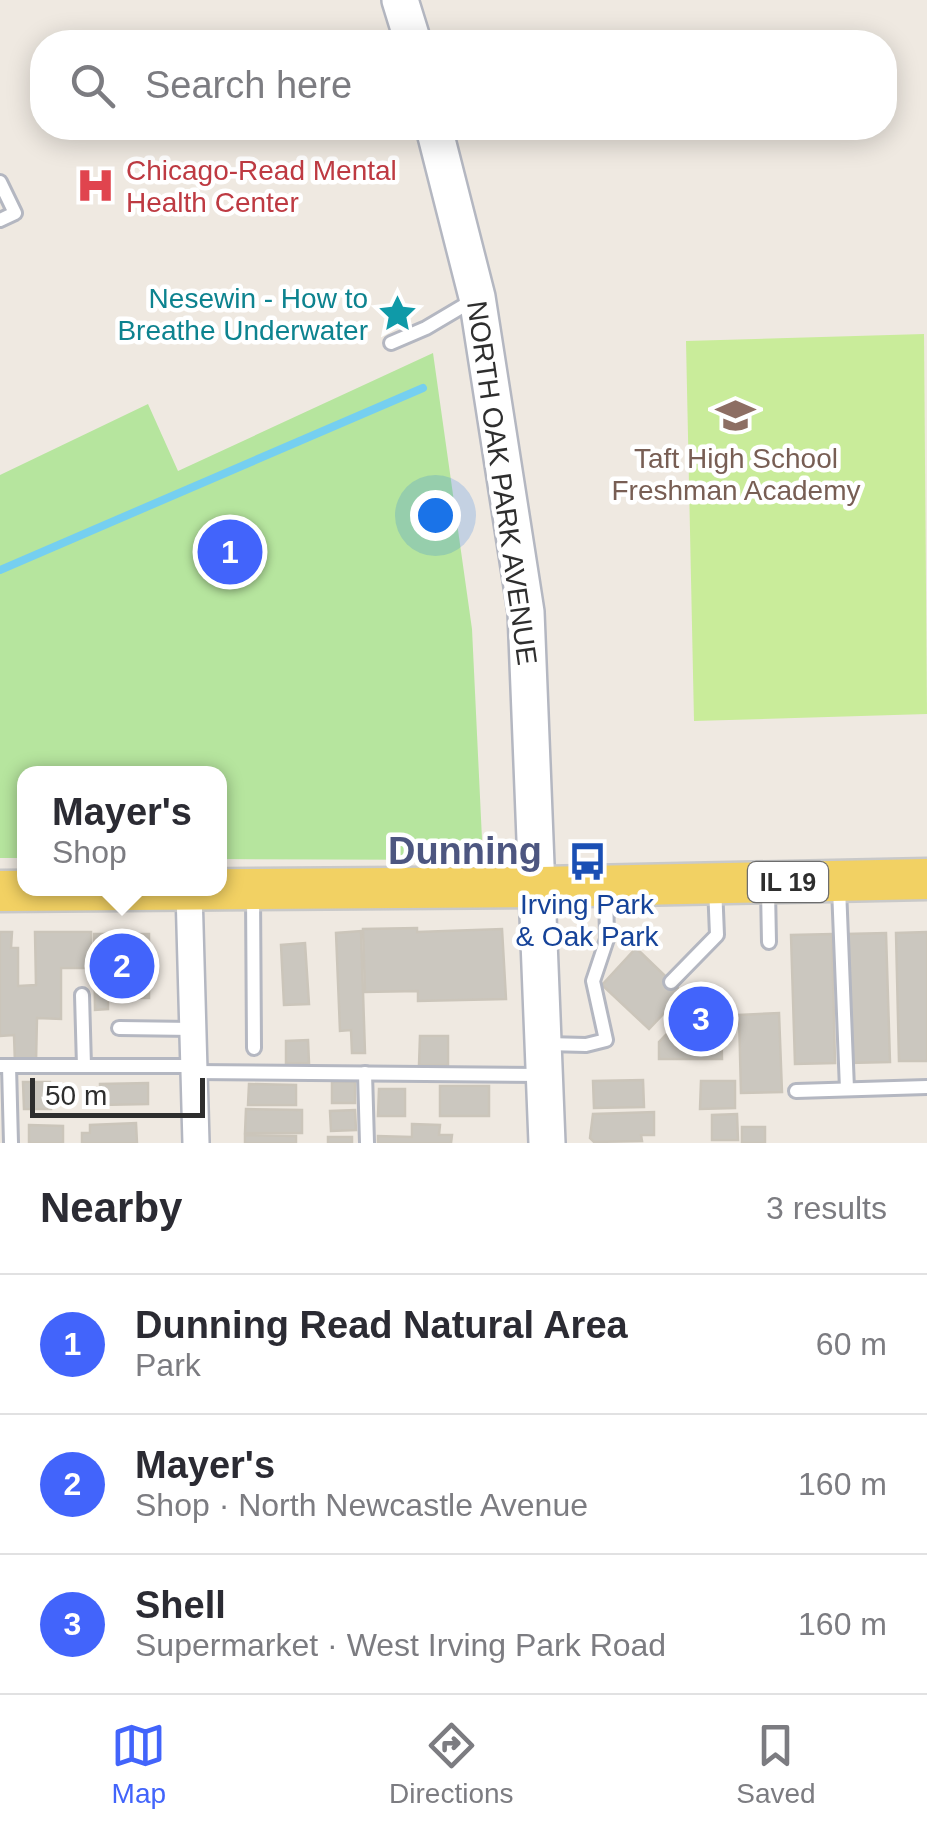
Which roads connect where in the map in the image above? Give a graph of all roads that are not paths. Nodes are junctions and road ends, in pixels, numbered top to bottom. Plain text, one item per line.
1 (400, 0) edge
2 (409, 30) edge
3 (437, 140) edge
4 (0, 182) edge
5 (0, 220) edge
6 (477, 297) junction
7 (391, 343) dead end
8 (927, 879) edge
9 (839, 881) junction
10 (768, 882) junction
11 (716, 884) junction
12 (606, 886) junction
13 (540, 887) junction
14 (227, 890) edge
15 (252, 890) junction
16 (189, 896) edge
17 (768, 942) dead end
18 (671, 982) dead end
19 (82, 995) dead end
20 (120, 1028) dead end
21 (193, 1029) junction
22 (254, 1048) dead end
23 (544, 1060) junction
24 (5, 1066) edge
25 (84, 1066) junction
26 (194, 1069) junction
27 (365, 1073) junction
28 (927, 1088) edge
29 (846, 1089) junction
30 (796, 1091) dead end
31 (12, 1143) edge
32 (196, 1143) edge
33 (367, 1143) edge
34 (547, 1143) edge

1 - 2 street
3 - 6 street, NORTH OAK PARK AVENUE
4 - 5 lane
6 - 7 lane
6 - 13 street, NORTH OAK PARK AVENUE
8 - 9 main road, IL 19
9 - 10 main road, IL 19
9 - 29 lane
10 - 11 main road, IL 19
10 - 17 lane
11 - 12 main road, IL 19
11 - 18 lane
12 - 13 main road, IL 19
12 - 23 lane
13 - 15 main road, IL 19
13 - 23 street, NORTH OAK PARK AVENUE
14 - 15 main road, IL 19
15 - 22 lane
16 - 21 street
19 - 25 lane
20 - 21 lane
21 - 26 street
23 - 27 lane
23 - 34 street, NORTH OAK PARK AVENUE
24 - 25 lane
24 - 31 lane
25 - 26 lane
26 - 27 lane
26 - 32 street
27 - 33 lane
28 - 29 lane
29 - 30 lane

